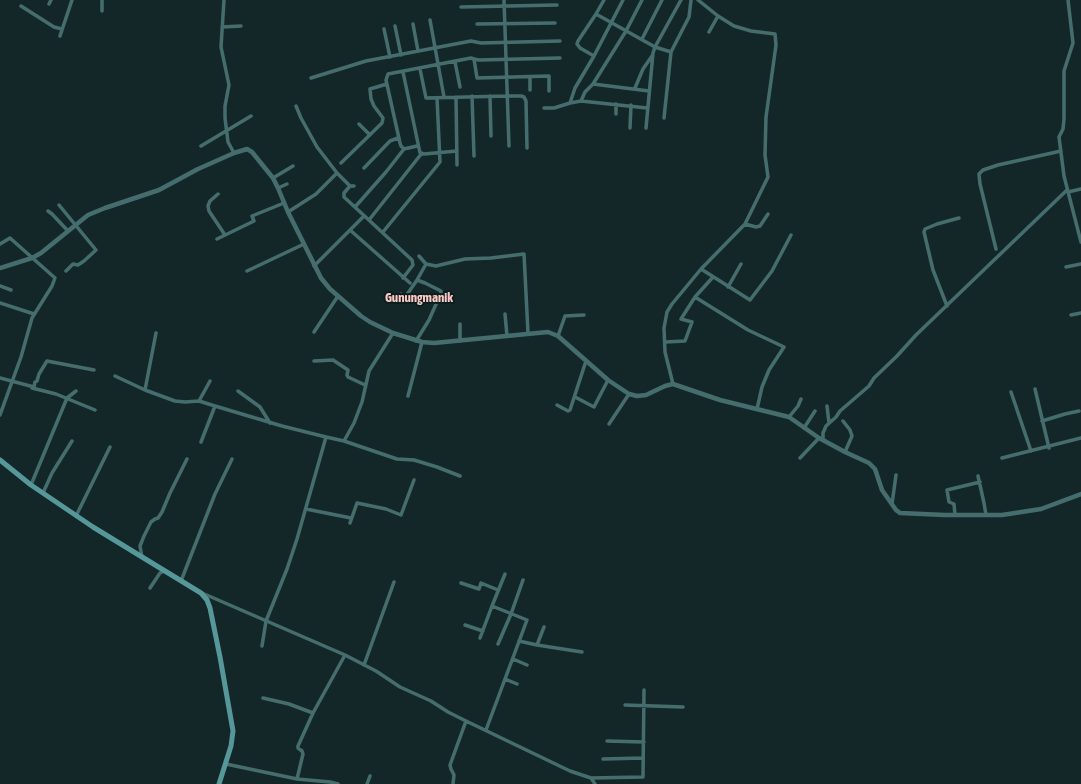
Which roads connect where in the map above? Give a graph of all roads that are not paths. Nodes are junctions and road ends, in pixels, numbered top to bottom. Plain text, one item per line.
1 (72, 0) edge
2 (102, 0) edge
3 (224, 0) edge
4 (504, 0) edge
5 (604, 0) edge
6 (623, 0) edge
7 (642, 0) edge
8 (662, 0) edge
9 (681, 0) edge
10 (691, 0) edge
11 (698, 0) edge
12 (1068, 0) edge
13 (557, 5) dead end
14 (21, 6) dead end
15 (504, 6) junction
16 (461, 7) dead end
17 (102, 11) dead end
18 (596, 14) junction
19 (718, 16) junction
20 (430, 20) dead end
21 (555, 23) dead end
22 (610, 23) junction
23 (413, 24) dead end
24 (477, 24) dead end
25 (505, 24) junction
26 (222, 26) junction
27 (240, 26) dead end
28 (395, 26) dead end
29 (62, 29) junction
30 (384, 29) dead end
31 (626, 31) junction
32 (708, 32) dead end
33 (60, 36) dead end
34 (642, 39) junction
35 (560, 41) dead end
36 (505, 43) junction
37 (655, 47) junction
38 (436, 48) junction
39 (418, 51) junction
40 (671, 52) junction
41 (653, 53) junction
42 (401, 55) junction
43 (594, 56) junction
44 (390, 57) junction
45 (506, 58) junction
46 (560, 58) dead end
47 (474, 59) junction
48 (455, 62) junction
49 (439, 65) junction
50 (420, 69) junction
51 (403, 72) junction
52 (549, 76) junction
53 (555, 76) dead end
54 (506, 77) junction
55 (530, 77) junction
56 (311, 78) dead end
57 (477, 78) junction
58 (387, 84) junction
59 (478, 84) dead end
60 (594, 84) junction
61 (460, 87) dead end
62 (634, 88) junction
63 (530, 90) dead end
64 (549, 91) dead end
65 (649, 91) junction
66 (472, 96) junction
67 (490, 96) junction
68 (507, 96) junction
69 (444, 97) junction
70 (456, 97) junction
71 (437, 98) junction
72 (581, 101) junction
73 (570, 102) junction
74 (616, 104) junction
75 (631, 105) junction
76 (296, 106) dead end
77 (544, 108) dead end
78 (647, 108) junction
79 (616, 114) dead end
80 (251, 116) dead end
81 (664, 118) dead end
82 (359, 124) dead end
83 (630, 128) dead end
84 (646, 128) dead end
85 (226, 130) junction
86 (370, 135) junction
87 (491, 136) dead end
88 (398, 138) junction
89 (200, 146) dead end
90 (417, 146) junction
91 (509, 146) dead end
92 (527, 148) dead end
93 (404, 149) junction
94 (457, 151) junction
95 (1061, 151) junction
96 (234, 152) junction
97 (440, 152) junction
98 (422, 153) junction
99 (474, 156) dead end
100 (341, 163) dead end
101 (457, 165) dead end
102 (293, 166) dead end
103 (364, 168) dead end
104 (337, 173) junction
105 (273, 178) junction
106 (287, 184) dead end
107 (278, 188) junction
108 (1081, 189) edge
109 (1068, 191) junction
110 (218, 194) dead end
111 (284, 203) junction
112 (59, 205) dead end
113 (355, 208) junction
114 (48, 211) dead end
115 (288, 212) junction
116 (768, 214) dead end
117 (364, 216) junction
118 (959, 218) dead end
119 (369, 220) junction
120 (745, 224) junction
121 (75, 225) junction
122 (350, 230) junction
123 (68, 231) junction
124 (383, 232) junction
125 (791, 234) dead end
126 (225, 235) junction
127 (217, 240) dead end
128 (1081, 242) edge
129 (0, 244) edge
130 (304, 244) junction
131 (996, 249) dead end
132 (419, 256) dead end
133 (32, 258) junction
134 (426, 264) junction
135 (741, 264) dead end
136 (1081, 264) edge
137 (314, 266) junction
138 (1066, 267) dead end
139 (0, 268) edge
140 (701, 269) junction
141 (66, 271) dead end
142 (247, 271) dead end
143 (713, 277) junction
144 (403, 278) junction
145 (416, 280) junction
146 (410, 284) dead end
147 (0, 286) edge
148 (728, 287) junction
149 (11, 290) dead end
150 (401, 294) dead end
151 (338, 296) junction
152 (695, 297) junction
153 (0, 303) edge
154 (947, 306) junction
155 (1081, 313) edge
156 (34, 314) junction
157 (505, 314) dead end
158 (584, 315) dead end
159 (1071, 315) dead end
160 (460, 324) dead end
161 (314, 332) dead end
162 (156, 333) dead end
163 (393, 333) junction
164 (528, 333) junction
165 (507, 336) junction
166 (558, 336) junction
167 (416, 341) junction
168 (460, 341) junction
169 (422, 342) junction
170 (664, 342) junction
171 (586, 360) junction
172 (314, 361) dead end
173 (94, 370) dead end
174 (115, 376) dead end
175 (0, 378) edge
176 (608, 380) junction
177 (210, 381) dead end
178 (12, 383) junction
179 (673, 384) junction
180 (365, 385) junction
181 (1035, 389) dead end
182 (145, 390) junction
183 (76, 391) dead end
184 (238, 391) dead end
185 (1011, 392) dead end
186 (629, 394) junction
187 (408, 396) dead end
188 (575, 397) junction
189 (67, 398) junction
190 (801, 399) dead end
191 (198, 401) junction
192 (558, 405) dead end
193 (215, 406) junction
194 (827, 406) dead end
195 (757, 409) junction
196 (95, 410) dead end
197 (815, 411) dead end
198 (1079, 411) dead end
199 (0, 415) edge
200 (790, 417) junction
201 (843, 421) dead end
202 (1042, 421) junction
203 (270, 423) junction
204 (609, 424) dead end
205 (829, 424) junction
206 (804, 428) junction
207 (326, 437) junction
208 (821, 439) junction
209 (1080, 439) edge
210 (72, 441) dead end
211 (344, 441) junction
212 (201, 442) dead end
213 (1081, 444) edge
214 (110, 448) dead end
215 (1049, 448) junction
216 (1031, 451) junction
217 (845, 452) junction
218 (800, 458) dead end
219 (1002, 458) dead end
220 (187, 459) dead end
221 (232, 459) dead end
222 (0, 460) edge
223 (896, 475) dead end
224 (460, 476) dead end
225 (978, 476) dead end
226 (414, 480) dead end
227 (980, 482) junction
228 (31, 485) junction
229 (43, 493) junction
230 (1081, 494) edge
231 (892, 505) junction
232 (306, 509) junction
233 (955, 515) junction
234 (986, 515) junction
235 (76, 516) junction
236 (351, 518) junction
237 (350, 523) dead end
238 (143, 558) junction
239 (165, 571) junction
240 (505, 574) dead end
241 (523, 580) dead end
242 (181, 581) junction
243 (394, 582) dead end
244 (461, 583) dead end
245 (150, 588) dead end
246 (498, 590) junction
247 (201, 593) junction
248 (492, 606) junction
249 (511, 614) junction
250 (266, 621) junction
251 (465, 625) dead end
252 (544, 627) dead end
253 (483, 632) junction
254 (480, 638) dead end
255 (519, 641) junction
256 (498, 644) dead end
257 (536, 645) junction
258 (262, 646) dead end
259 (582, 652) dead end
260 (345, 655) junction
261 (513, 659) junction
262 (364, 665) junction
263 (527, 665) dead end
264 (505, 679) junction
265 (517, 684) dead end
266 (644, 690) dead end
267 (263, 698) dead end
268 (644, 704) junction
269 (625, 705) dead end
270 (683, 707) dead end
271 (313, 713) junction
272 (466, 721) junction
273 (486, 730) junction
274 (607, 741) dead end
275 (644, 742) junction
276 (643, 758) junction
277 (603, 759) dead end
278 (226, 764) junction
279 (370, 776) dead end
280 (591, 778) junction
281 (297, 779) junction
282 (330, 783) edge
283 (219, 784) edge
284 (338, 784) edge
285 (367, 784) edge
286 (453, 784) edge
287 (595, 784) edge

1 - 29 street
2 - 17 street
3 - 26 street
4 - 15 street
5 - 18 street
6 - 22 street
7 - 31 street
8 - 34 street
9 - 37 street
10 - 40 street
11 - 19 street
12 - 95 street
13 - 15 street
14 - 29 street
15 - 16 street
15 - 25 street
18 - 22 street
18 - 43 street
19 - 32 street
19 - 120 street
20 - 38 street
21 - 25 street
22 - 31 street
22 - 43 street
23 - 39 street
24 - 25 street
25 - 36 street
26 - 27 street
26 - 85 street
28 - 42 street
29 - 33 street
30 - 44 street
31 - 34 street
31 - 60 street
34 - 37 street
35 - 36 street
36 - 38 street
36 - 45 street
37 - 40 street
37 - 41 street
38 - 39 street
38 - 49 street
39 - 42 street
40 - 81 street
41 - 62 street
41 - 65 street
42 - 44 street
43 - 73 street
44 - 56 street
45 - 46 street
45 - 47 street
45 - 54 street
47 - 48 street
47 - 57 street
48 - 49 street
48 - 61 street
49 - 50 street
49 - 69 street
50 - 51 street
50 - 71 street
51 - 58 street
51 - 90 street
52 - 53 street
52 - 55 street
52 - 64 street
54 - 55 street
54 - 57 street
54 - 68 street
55 - 63 street
57 - 59 street
58 - 86 street
58 - 88 street
60 - 62 street
60 - 72 street
62 - 65 street
65 - 78 street
66 - 67 street
66 - 70 street
66 - 99 street
67 - 68 street
67 - 87 street
68 - 91 street
68 - 92 street
69 - 70 street
69 - 71 street
70 - 94 street
71 - 97 street
72 - 73 street
72 - 74 street
73 - 77 street
74 - 75 street
74 - 79 street
75 - 78 street
75 - 83 street
76 - 104 street
78 - 84 street
80 - 85 street
82 - 86 street
85 - 89 street
85 - 96 street
86 - 100 street
88 - 93 street
88 - 103 street
90 - 93 street
90 - 98 street
93 - 113 street
94 - 97 street
94 - 101 street
95 - 109 street
95 - 131 street
96 - 105 street
96 - 121 street
97 - 98 street
97 - 124 street
98 - 119 street
102 - 105 street
104 - 113 street
104 - 115 street
105 - 107 street
106 - 107 street
107 - 111 street
108 - 109 street
109 - 128 street
109 - 154 street
110 - 126 street
111 - 115 street
111 - 126 street
112 - 121 street
113 - 117 street
114 - 123 street
115 - 130 street
116 - 120 street
117 - 119 street
117 - 122 street
118 - 154 street
119 - 124 street
120 - 140 street
121 - 123 street
121 - 141 street
122 - 137 street
122 - 144 street
123 - 133 street
124 - 144 street
125 - 148 street
126 - 127 street
129 - 133 street
130 - 137 street
130 - 142 street
132 - 134 street
133 - 139 street
133 - 156 street
134 - 145 street
134 - 164 street
135 - 148 street
136 - 138 street
137 - 151 street
140 - 143 street
140 - 170 street
143 - 148 street
143 - 152 street
144 - 146 street
145 - 150 street
145 - 167 street
147 - 149 street
151 - 161 street
151 - 163 street
152 - 170 street
152 - 195 street
153 - 156 street
154 - 205 street
155 - 159 street
156 - 178 street
157 - 165 street
158 - 166 street
160 - 168 street
162 - 182 street
163 - 167 street
163 - 180 street
164 - 165 street
164 - 166 street
165 - 168 street
166 - 171 street
167 - 169 street
168 - 169 street
169 - 187 street
170 - 179 street
171 - 176 street
171 - 188 street
172 - 180 street
173 - 178 street
174 - 182 street
175 - 178 street
176 - 186 street
176 - 188 street
177 - 191 street
178 - 189 street
178 - 199 street
179 - 186 street
179 - 195 street
180 - 211 street
181 - 202 street
182 - 191 street
183 - 189 street
184 - 203 street
185 - 216 street
186 - 204 street
188 - 192 street
189 - 196 street
189 - 228 street
190 - 200 street
191 - 193 street
193 - 203 street
193 - 212 street
194 - 205 street
195 - 200 street
197 - 206 street
198 - 202 street
200 - 206 street
201 - 217 street
202 - 215 street
203 - 207 street
205 - 208 street
206 - 208 street
207 - 211 street
207 - 232 street
208 - 217 street
208 - 218 street
209 - 213 street
209 - 215 street
210 - 229 street
211 - 224 street
214 - 235 street
215 - 216 street
216 - 219 street
217 - 231 street
220 - 238 street
221 - 242 street
222 - 228 main road
223 - 231 street
225 - 227 street
226 - 236 street
227 - 233 street
227 - 234 street
228 - 229 main road
229 - 235 main road
230 - 234 street
231 - 233 street
232 - 236 street
232 - 250 street
233 - 234 street
235 - 238 main road
236 - 237 street
238 - 239 main road
239 - 242 main road
239 - 245 street
240 - 246 street
241 - 249 street
242 - 247 main road
243 - 262 street
244 - 246 street
246 - 248 street
247 - 250 street
247 - 278 main road
248 - 249 street
248 - 253 street
249 - 255 street
249 - 256 street
250 - 258 street
250 - 260 street
251 - 253 street
252 - 257 street
253 - 254 street
255 - 257 street
255 - 261 street
257 - 259 street
260 - 262 street
260 - 271 street
261 - 263 street
261 - 264 street
262 - 272 street
264 - 265 street
264 - 273 street
266 - 268 street
267 - 271 street
268 - 269 street
268 - 270 street
268 - 275 street
271 - 281 street
272 - 273 street
272 - 286 street
273 - 280 street
274 - 275 street
275 - 276 street
276 - 277 street
276 - 280 street
278 - 281 street
278 - 283 main road
279 - 285 street
280 - 287 street
281 - 282 street
282 - 284 street

